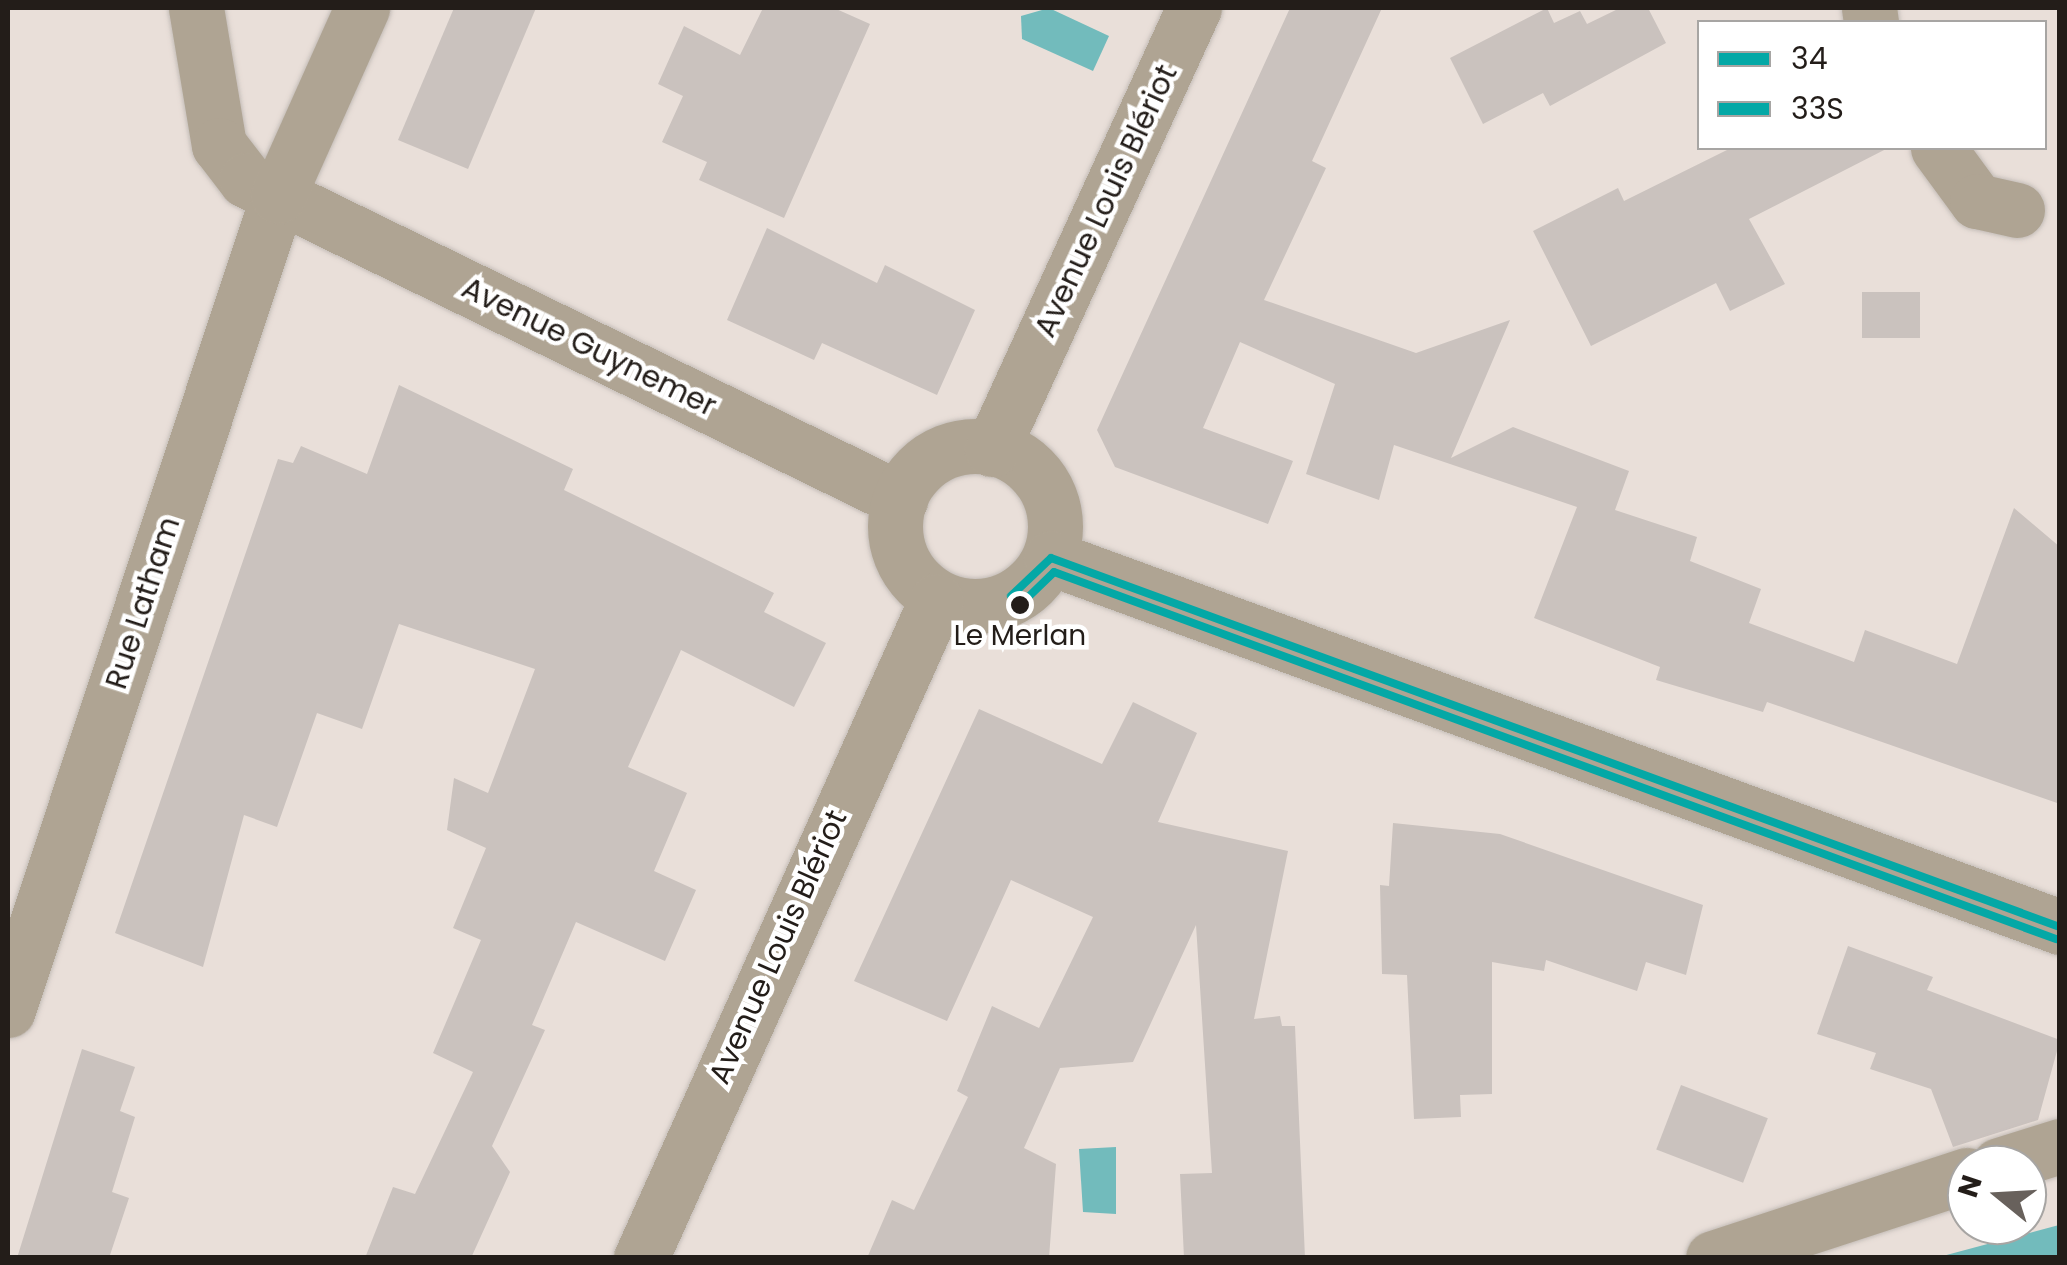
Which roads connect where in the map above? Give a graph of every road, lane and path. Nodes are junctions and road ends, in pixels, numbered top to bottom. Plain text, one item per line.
1 (196, 8) edge
2 (362, 8) edge
3 (1194, 8) edge
4 (1940, 150) edge
5 (278, 196) junction
6 (2017, 210) dead end
7 (992, 449) junction
8 (900, 499) junction
9 (1052, 558) junction
10 (927, 620) junction
11 (21, 926) edge
12 (2060, 927) edge
13 (8, 1010) edge
14 (1947, 1182) edge
15 (641, 1258) edge
16 (1713, 1258) edge

1 - 5 street, Avenue Guynemer
2 - 5 street, Rue Latham
3 - 7 street, Avenue Louis Blériot
4 - 6 street
5 - 8 street, Avenue Guynemer
5 - 11 street, Rue Latham
7 - 8 street
7 - 9 street
8 - 10 street
9 - 10 street
9 - 12 street
10 - 15 street, Avenue Louis Blériot
11 - 13 street, Rue Latham
14 - 16 street

